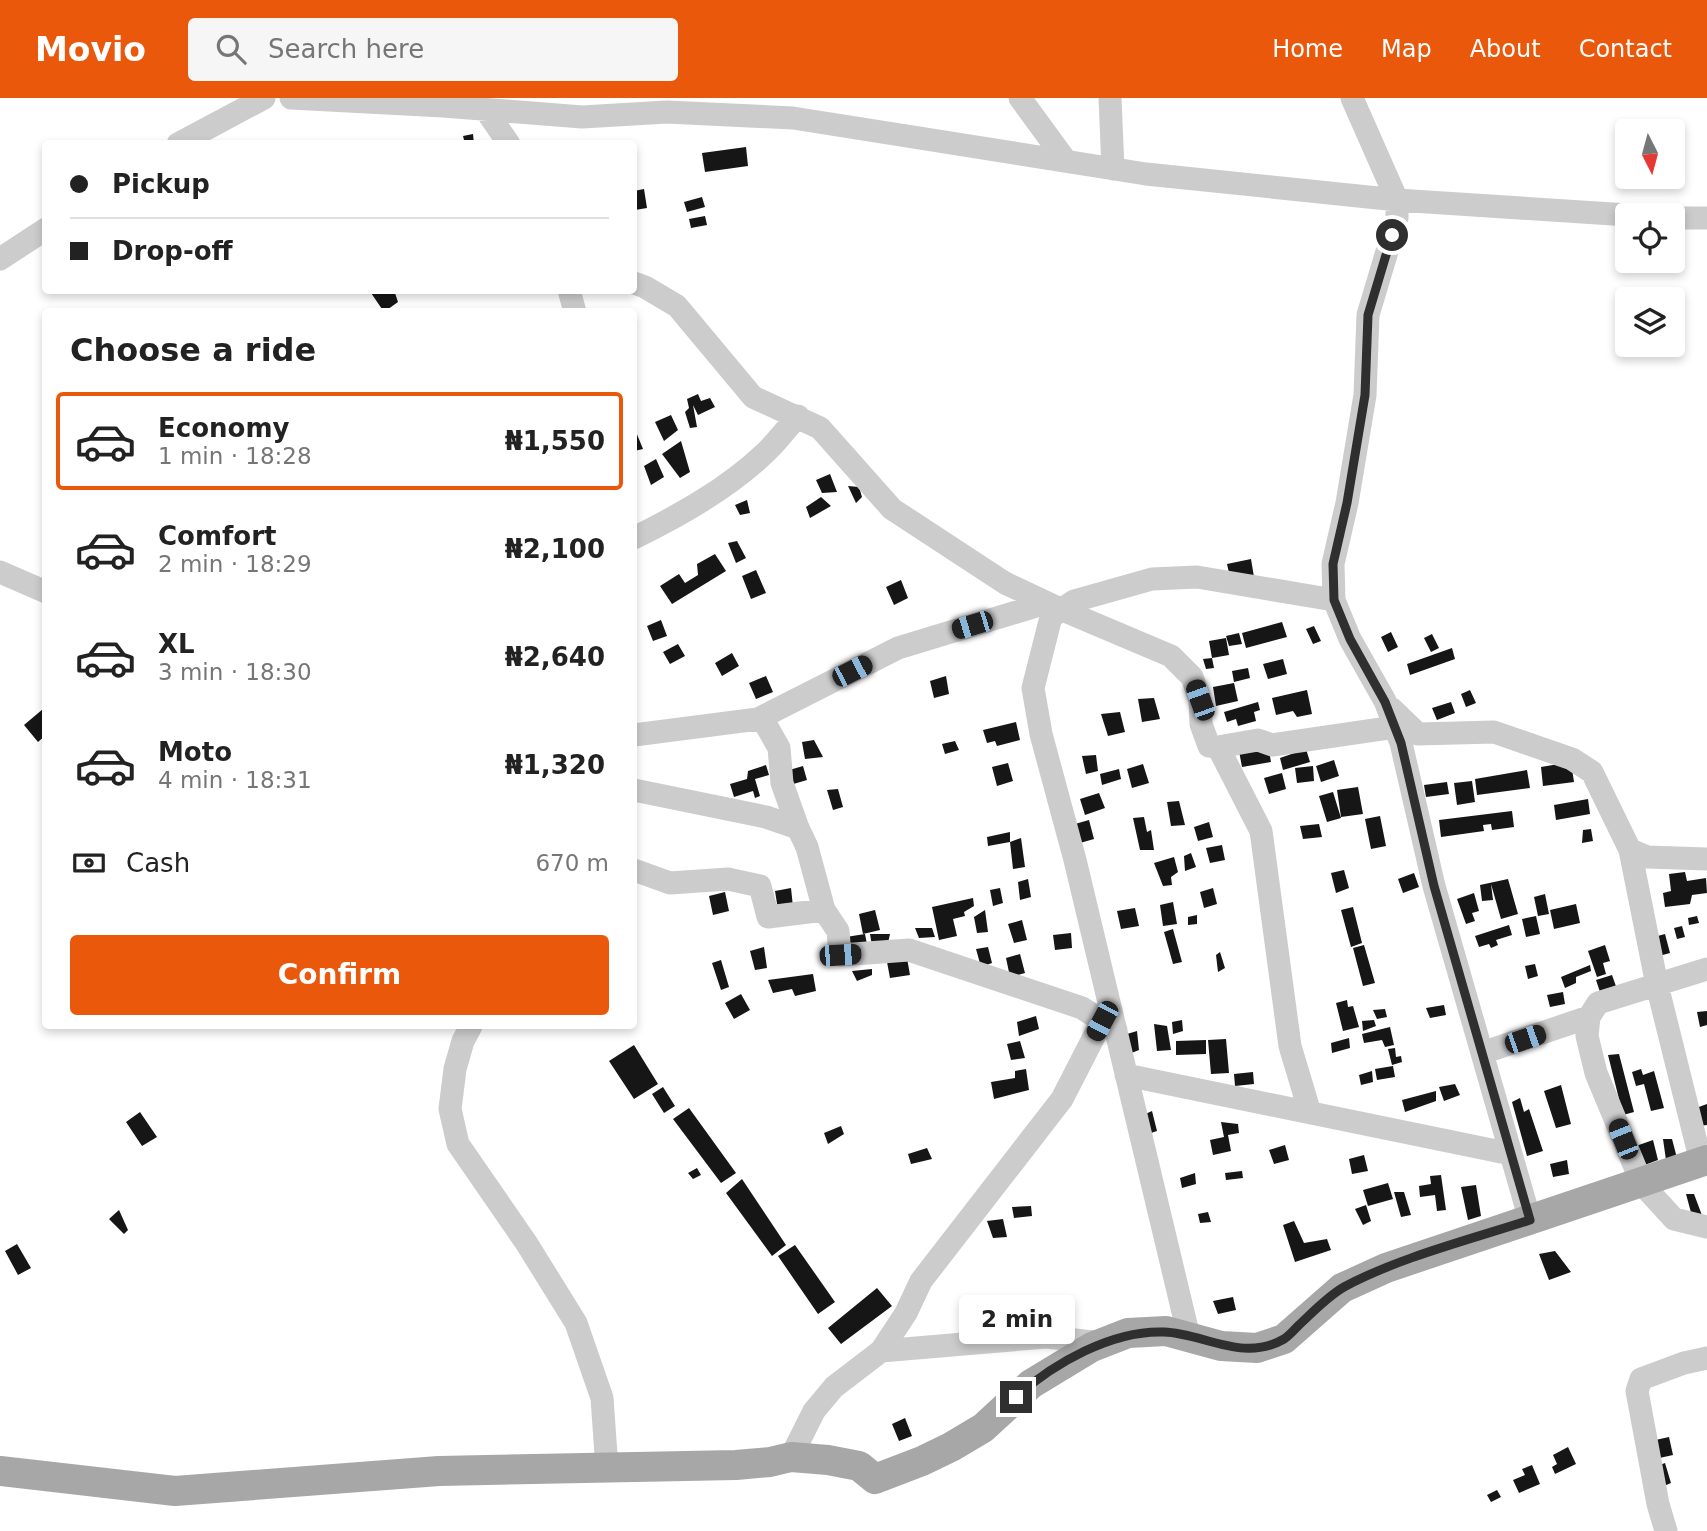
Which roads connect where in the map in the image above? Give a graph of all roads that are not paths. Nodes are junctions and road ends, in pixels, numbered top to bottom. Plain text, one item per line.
1 (264, 98) edge
2 (291, 98) edge
3 (1020, 98) edge
4 (1110, 98) edge
5 (1352, 98) edge
6 (485, 109) junction
7 (524, 112) junction
8 (185, 140) edge
9 (506, 140) edge
10 (516, 140) edge
11 (1066, 161) junction
12 (1112, 169) junction
13 (1397, 200) junction
14 (1615, 214) edge
15 (1685, 218) edge
16 (1707, 218) edge
17 (42, 232) edge
18 (0, 259) edge
19 (637, 284) edge
20 (798, 416) junction
21 (637, 537) edge
22 (0, 572) edge
23 (42, 590) edge
24 (1334, 600) junction
25 (1053, 606) junction
26 (1385, 702) junction
27 (758, 719) junction
28 (1395, 727) junction
29 (637, 735) edge
30 (1218, 747) junction
31 (637, 791) edge
32 (798, 828) junction
33 (1630, 850) junction
34 (1707, 859) edge
35 (637, 871) edge
36 (824, 910) junction
37 (1707, 969) edge
38 (1657, 985) junction
39 (1589, 1017) junction
40 (1109, 1026) junction
41 (469, 1029) edge
42 (1482, 1053) junction
43 (1126, 1075) junction
44 (1310, 1113) junction
45 (1511, 1154) junction
46 (1704, 1161) edge
47 (1642, 1184) junction
48 (1530, 1220) junction
49 (1707, 1227) edge
50 (1189, 1337) junction
51 (1103, 1343) junction
52 (1707, 1343) edge
53 (881, 1351) junction
54 (1707, 1359) edge
55 (1684, 1363) junction
56 (791, 1457) junction
57 (607, 1469) junction
58 (0, 1471) edge
59 (1666, 1531) edge

1 - 8 street
2 - 6 street
3 - 11 street
4 - 12 street
5 - 13 street
6 - 7 street
6 - 9 street
7 - 10 street
7 - 11 street
11 - 12 street
12 - 13 street
13 - 14 street
13 - 24 street
15 - 16 street
17 - 18 street
19 - 20 street
20 - 21 street
20 - 25 street
22 - 23 street
24 - 25 street
24 - 26 street
25 - 27 street
25 - 30 street
25 - 40 street
26 - 28 street
26 - 33 street
27 - 29 street
27 - 32 street
28 - 30 street
28 - 42 street
30 - 44 street
31 - 32 street
32 - 36 street
33 - 34 street
33 - 38 street
35 - 36 street
36 - 40 street
37 - 38 street
38 - 39 street
38 - 46 street
39 - 42 street
39 - 47 street
40 - 43 street
40 - 53 street
41 - 57 street
42 - 45 street
43 - 44 street
43 - 50 street
44 - 45 street
45 - 48 street
46 - 47 main road
47 - 48 main road
47 - 49 street
48 - 50 main road
50 - 51 main road
51 - 53 street
51 - 56 main road
52 - 55 street
53 - 56 street
54 - 55 street
55 - 59 street
56 - 57 main road
57 - 58 main road

